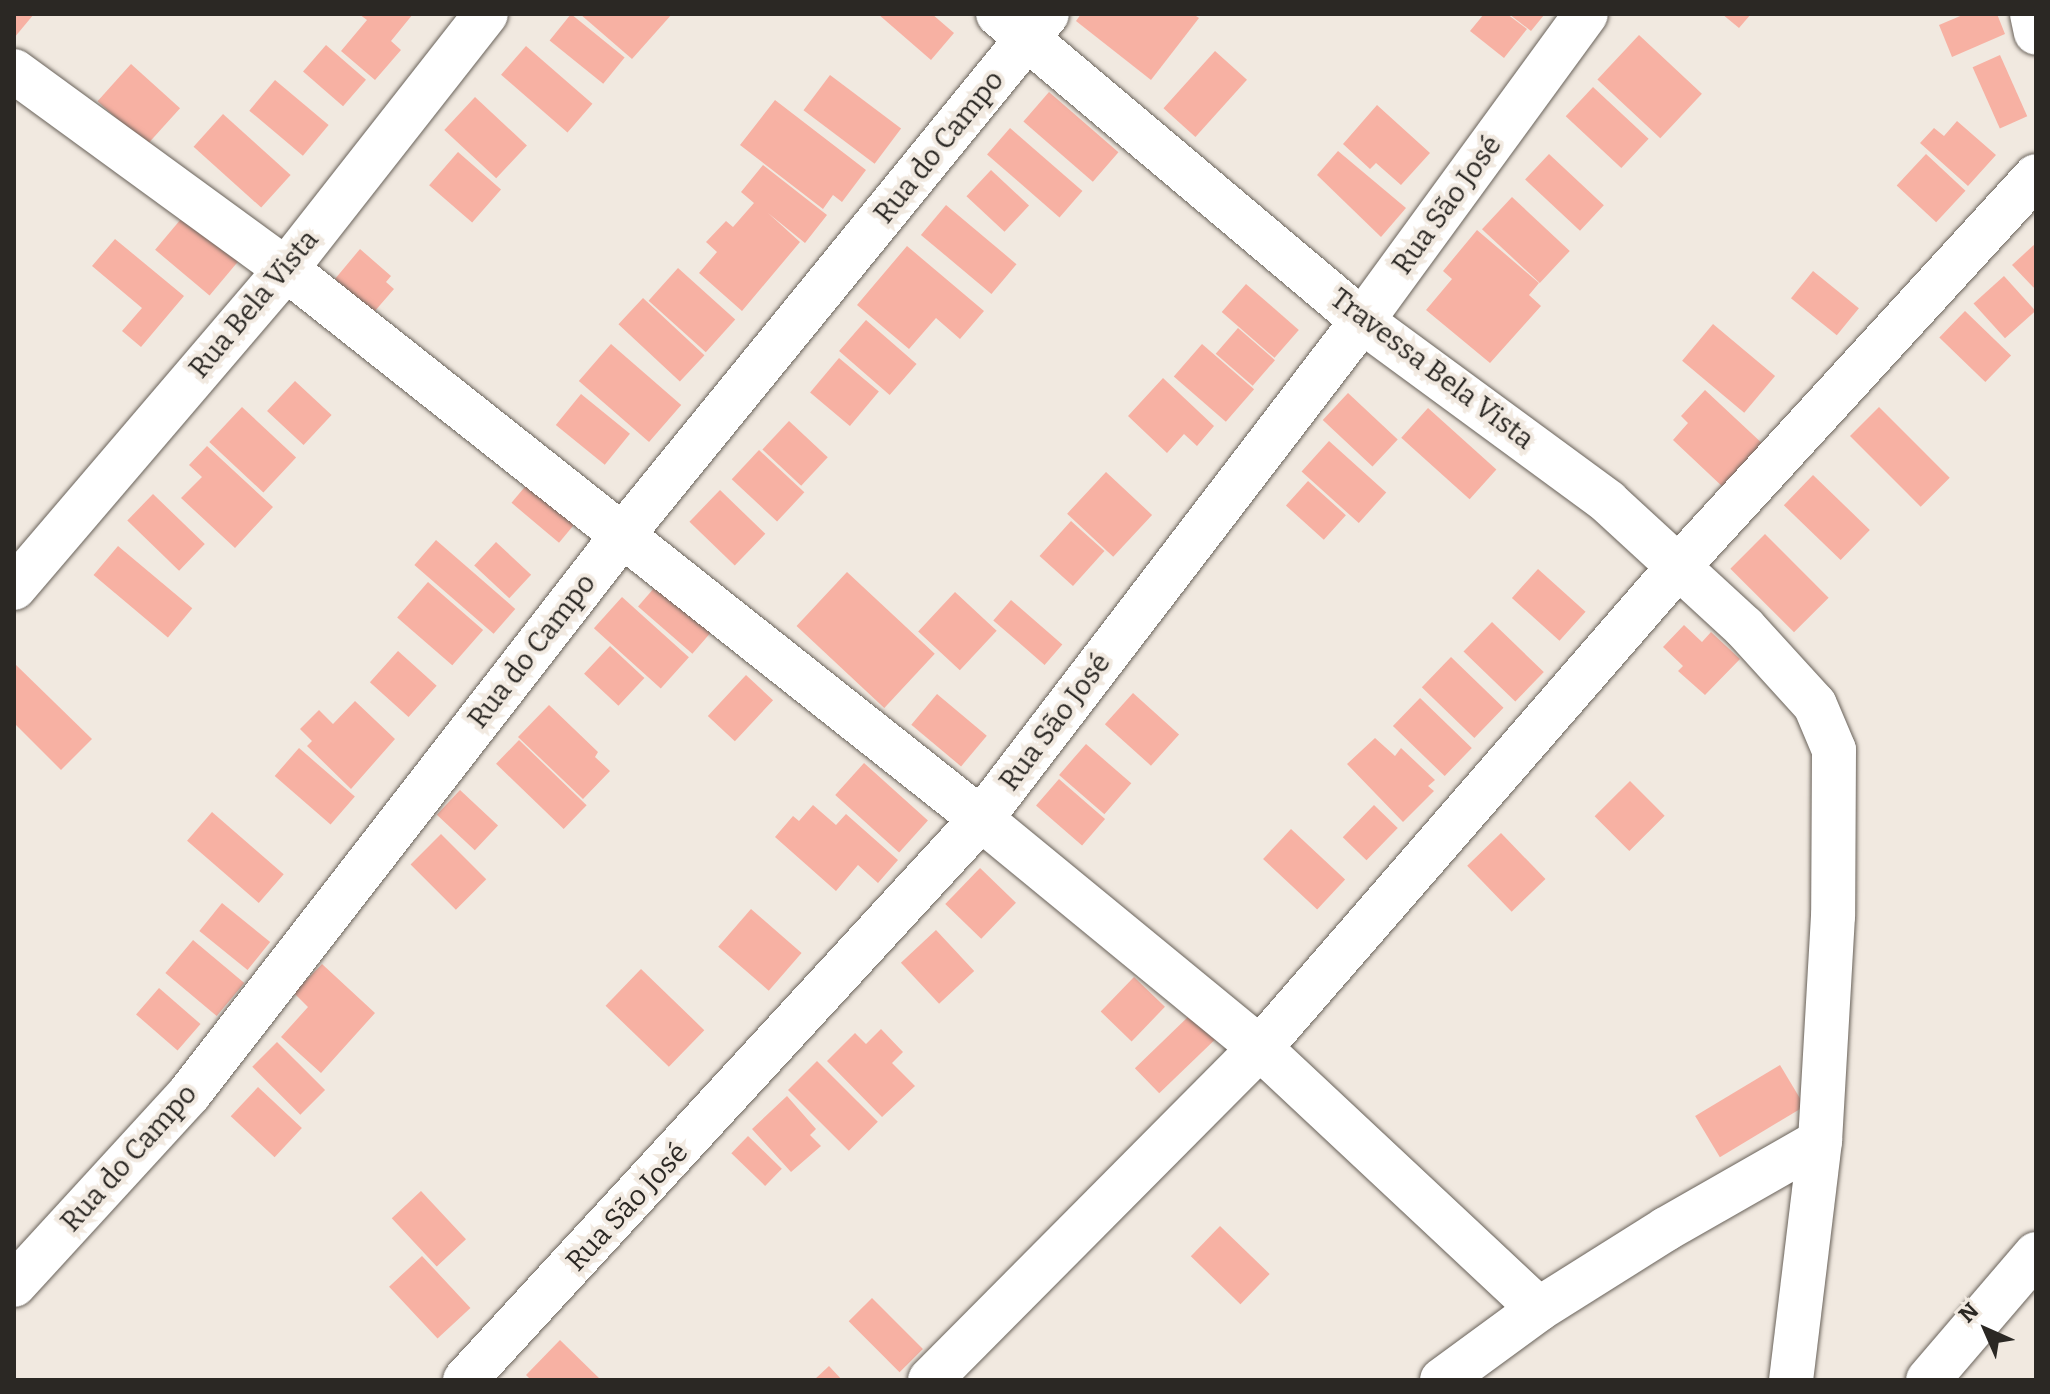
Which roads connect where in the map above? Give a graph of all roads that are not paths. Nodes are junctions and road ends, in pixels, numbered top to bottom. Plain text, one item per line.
1 (486, 14) edge
2 (1586, 14) edge
3 (2032, 14) edge
4 (1024, 22) edge
5 (2036, 33) edge
6 (14, 71) edge
7 (2036, 176) edge
8 (286, 269) junction
9 (1362, 321) junction
10 (625, 532) junction
11 (1678, 567) junction
12 (14, 588) edge
13 (981, 819) junction
14 (1260, 1048) junction
15 (1820, 1141) junction
16 (2036, 1254) edge
17 (14, 1285) edge
18 (1539, 1309) junction
19 (953, 1372) edge
20 (465, 1380) edge
21 (1442, 1380) edge
22 (1791, 1380) edge
23 (1928, 1380) edge

1 - 8 street, Rua Bela Vista
2 - 9 street, Rua São José
3 - 5 street
4 - 9 street, Travessa Bela Vista
4 - 10 street, Rua do Campo
6 - 8 street
7 - 11 street
8 - 10 street
8 - 12 street, Rua Bela Vista
9 - 11 street, Travessa Bela Vista
9 - 13 street, Rua São José
10 - 13 street
10 - 17 street, Rua do Campo
11 - 14 street
11 - 15 street, Travessa Bela Vista
13 - 14 street
13 - 20 street, Rua São José
14 - 18 street
14 - 19 street
15 - 18 street
15 - 22 street
16 - 23 street
18 - 21 street

